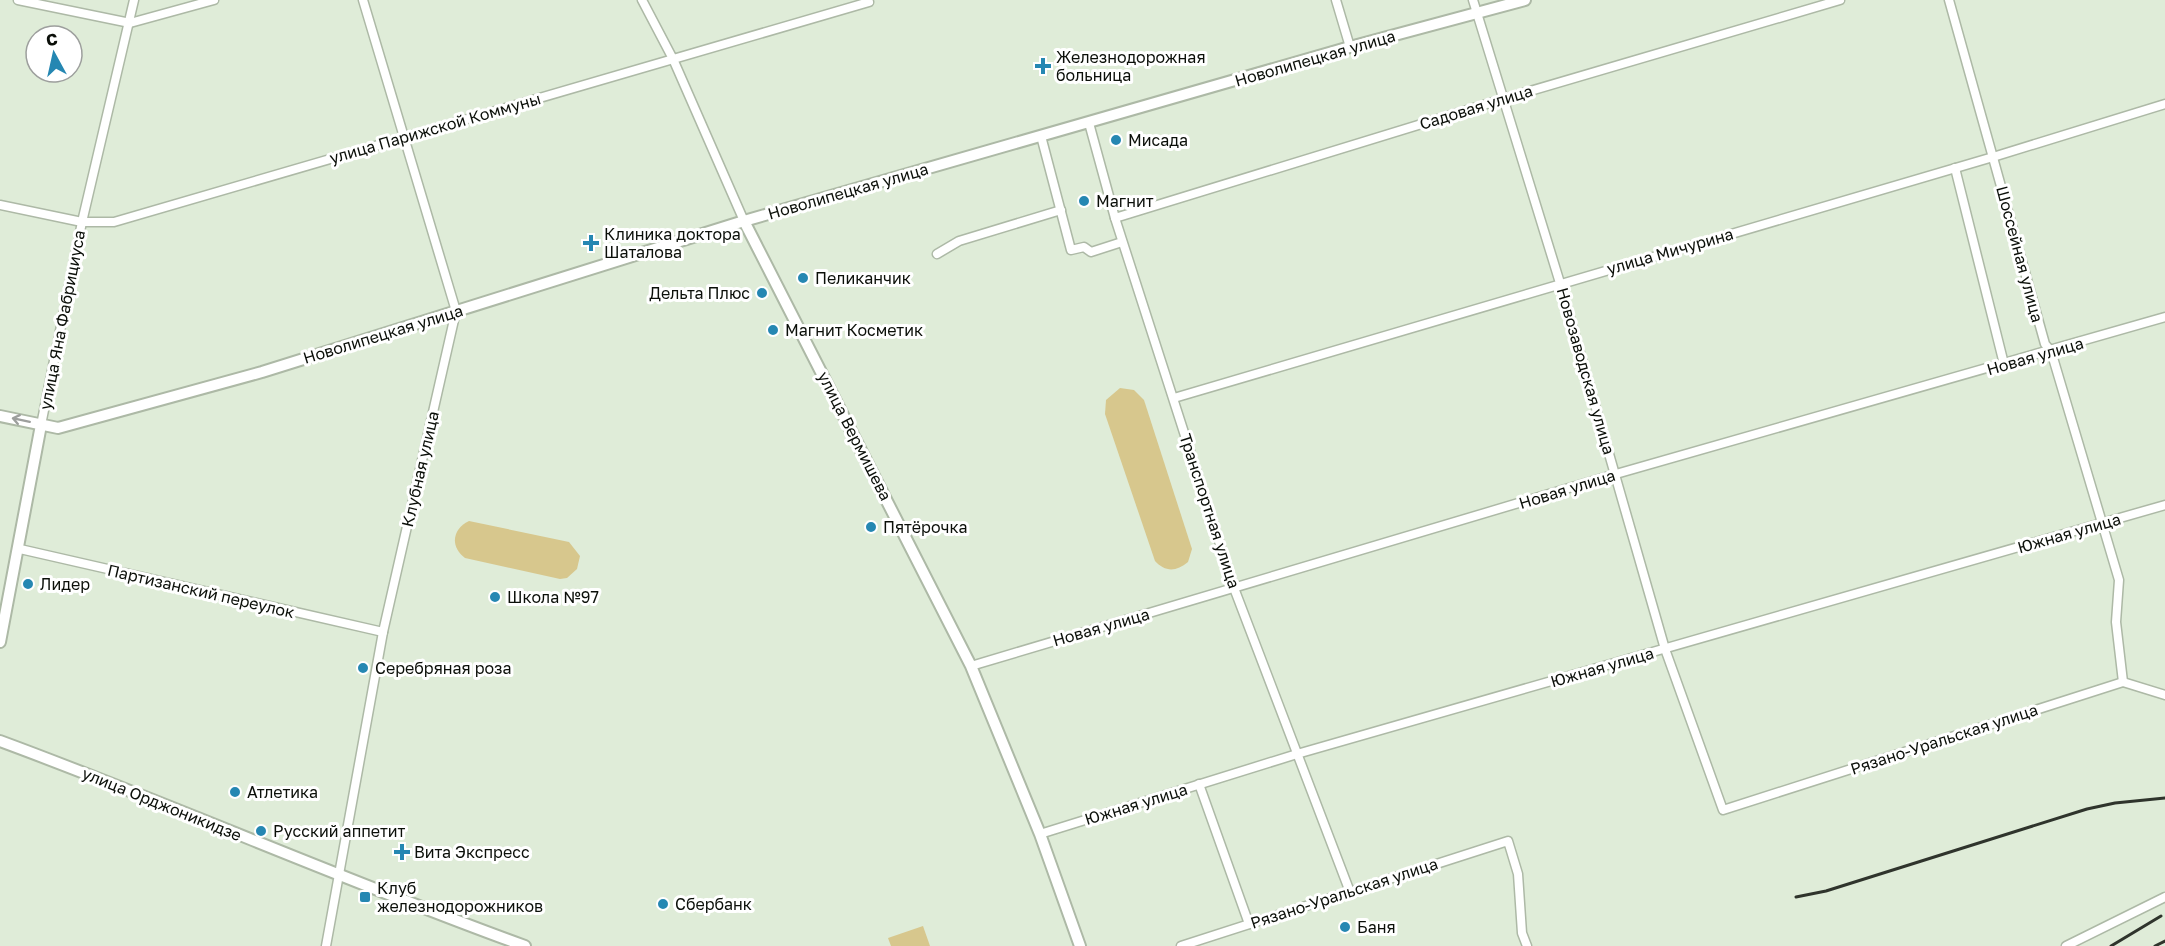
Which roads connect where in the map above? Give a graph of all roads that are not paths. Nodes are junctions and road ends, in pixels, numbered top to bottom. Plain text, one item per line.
1 (18, 0) edge
2 (134, 0) edge
3 (214, 0) edge
4 (363, 0) edge
5 (642, 0) edge
6 (1336, 0) edge
7 (1473, 0) edge
8 (1525, 0) edge
9 (1840, 0) edge
10 (1949, 0) edge
11 (868, 2) dead end
12 (1478, 15) junction
13 (130, 22) junction
14 (1350, 47) junction
15 (673, 59) junction
16 (1503, 99) junction
17 (2165, 104) edge
18 (1089, 123) junction
19 (404, 136) junction
20 (1041, 136) junction
21 (1993, 157) junction
22 (1955, 168) junction
23 (0, 205) edge
24 (1061, 210) junction
25 (1114, 218) junction
26 (744, 221) junction
27 (82, 222) junction
28 (1122, 242) junction
29 (937, 254) dead end
30 (1560, 283) junction
31 (456, 311) junction
32 (2165, 317) edge
33 (2051, 351) junction
34 (2004, 364) junction
35 (1174, 398) junction
36 (0, 416) edge
37 (42, 425) junction
38 (1616, 474) junction
39 (2165, 505) edge
40 (2101, 524) junction
41 (20, 549) junction
42 (1234, 588) junction
43 (383, 632) junction
44 (0, 642) edge
45 (1665, 649) junction
46 (971, 666) junction
47 (2123, 682) junction
48 (2165, 695) edge
49 (0, 741) edge
50 (1297, 754) junction
51 (1199, 784) junction
52 (1723, 810) joint
53 (1040, 834) junction
54 (338, 875) junction
55 (1350, 892) junction
56 (2165, 897) edge
57 (1249, 924) junction
58 (326, 946) edge
59 (525, 946) edge
60 (1080, 946) edge
61 (1180, 946) edge
62 (1527, 946) edge
63 (2066, 946) edge

1 - 13 street
2 - 13 street, улица Яна Фабрициуса
3 - 13 street
4 - 19 street, Клубная улица
5 - 15 street, улица Вермишева
6 - 14 street
7 - 12 street, Новозаводская улица
8 - 12 street, Новолипецкая улица
9 - 16 street, Садовая улица
10 - 21 street, Шоссейная улица
11 - 15 street, улица Парижской Коммуны
12 - 14 street, Новолипецкая улица
12 - 16 street, Новозаводская улица
13 - 27 street, улица Яна Фабрициуса
14 - 18 street, Новолипецкая улица
15 - 19 street, улица Парижской Коммуны
15 - 26 street, улица Вермишева
16 - 25 street, Садовая улица
16 - 30 street, Новозаводская улица
17 - 21 street, улица Мичурина
18 - 20 street, Новолипецкая улица
18 - 25 street, Транспортная улица
19 - 27 street, улица Парижской Коммуны
19 - 31 street, Клубная улица
20 - 24 street
20 - 26 street, Новолипецкая улица
21 - 22 street, улица Мичурина
21 - 33 street, Шоссейная улица
22 - 30 street, улица Мичурина
22 - 34 street
23 - 27 street, улица Парижской Коммуны
24 - 28 street
24 - 29 street
25 - 28 street, Транспортная улица
26 - 31 street, Новолипецкая улица
26 - 46 street, улица Вермишева
27 - 37 street, улица Яна Фабрициуса
28 - 35 street, Транспортная улица
30 - 35 street, улица Мичурина
30 - 38 street, Новозаводская улица
31 - 37 street, Новолипецкая улица
31 - 43 street, Клубная улица
32 - 33 street, Новая улица
33 - 34 street, Новая улица
33 - 40 street, Шоссейная улица
34 - 38 street, Новая улица
35 - 42 street, Транспортная улица
37 -> 36 street, Новолипецкая улица
37 - 41 street, улица Яна Фабрициуса
38 - 42 street, Новая улица
38 - 45 street, Новозаводская улица
39 - 40 street, Южная улица
40 - 45 street, Южная улица
40 - 47 street, Шоссейная улица
41 - 43 street, Партизанский переулок
41 - 44 street, улица Яна Фабрициуса
42 - 46 street, Новая улица
42 - 50 street, Транспортная улица
43 - 54 street, Клубная улица
45 - 50 street, Южная улица
45 - 52 street, Новозаводская улица
46 - 53 street, улица Вермишева
47 - 48 street
47 - 52 street, Рязано-Уральская улица
49 - 54 street, улица Орджоникидзе
50 - 51 street, Южная улица
50 - 55 street, Транспортная улица
51 - 53 street, Южная улица
51 - 57 street
53 - 60 street, улица Вермишева
54 - 58 street, Клубная улица
54 - 59 street, улица Орджоникидзе
55 - 57 street, Рязано-Уральская улица
55 - 62 street, Рязано-Уральская улица
56 - 63 street
57 - 61 street, Рязано-Уральская улица

